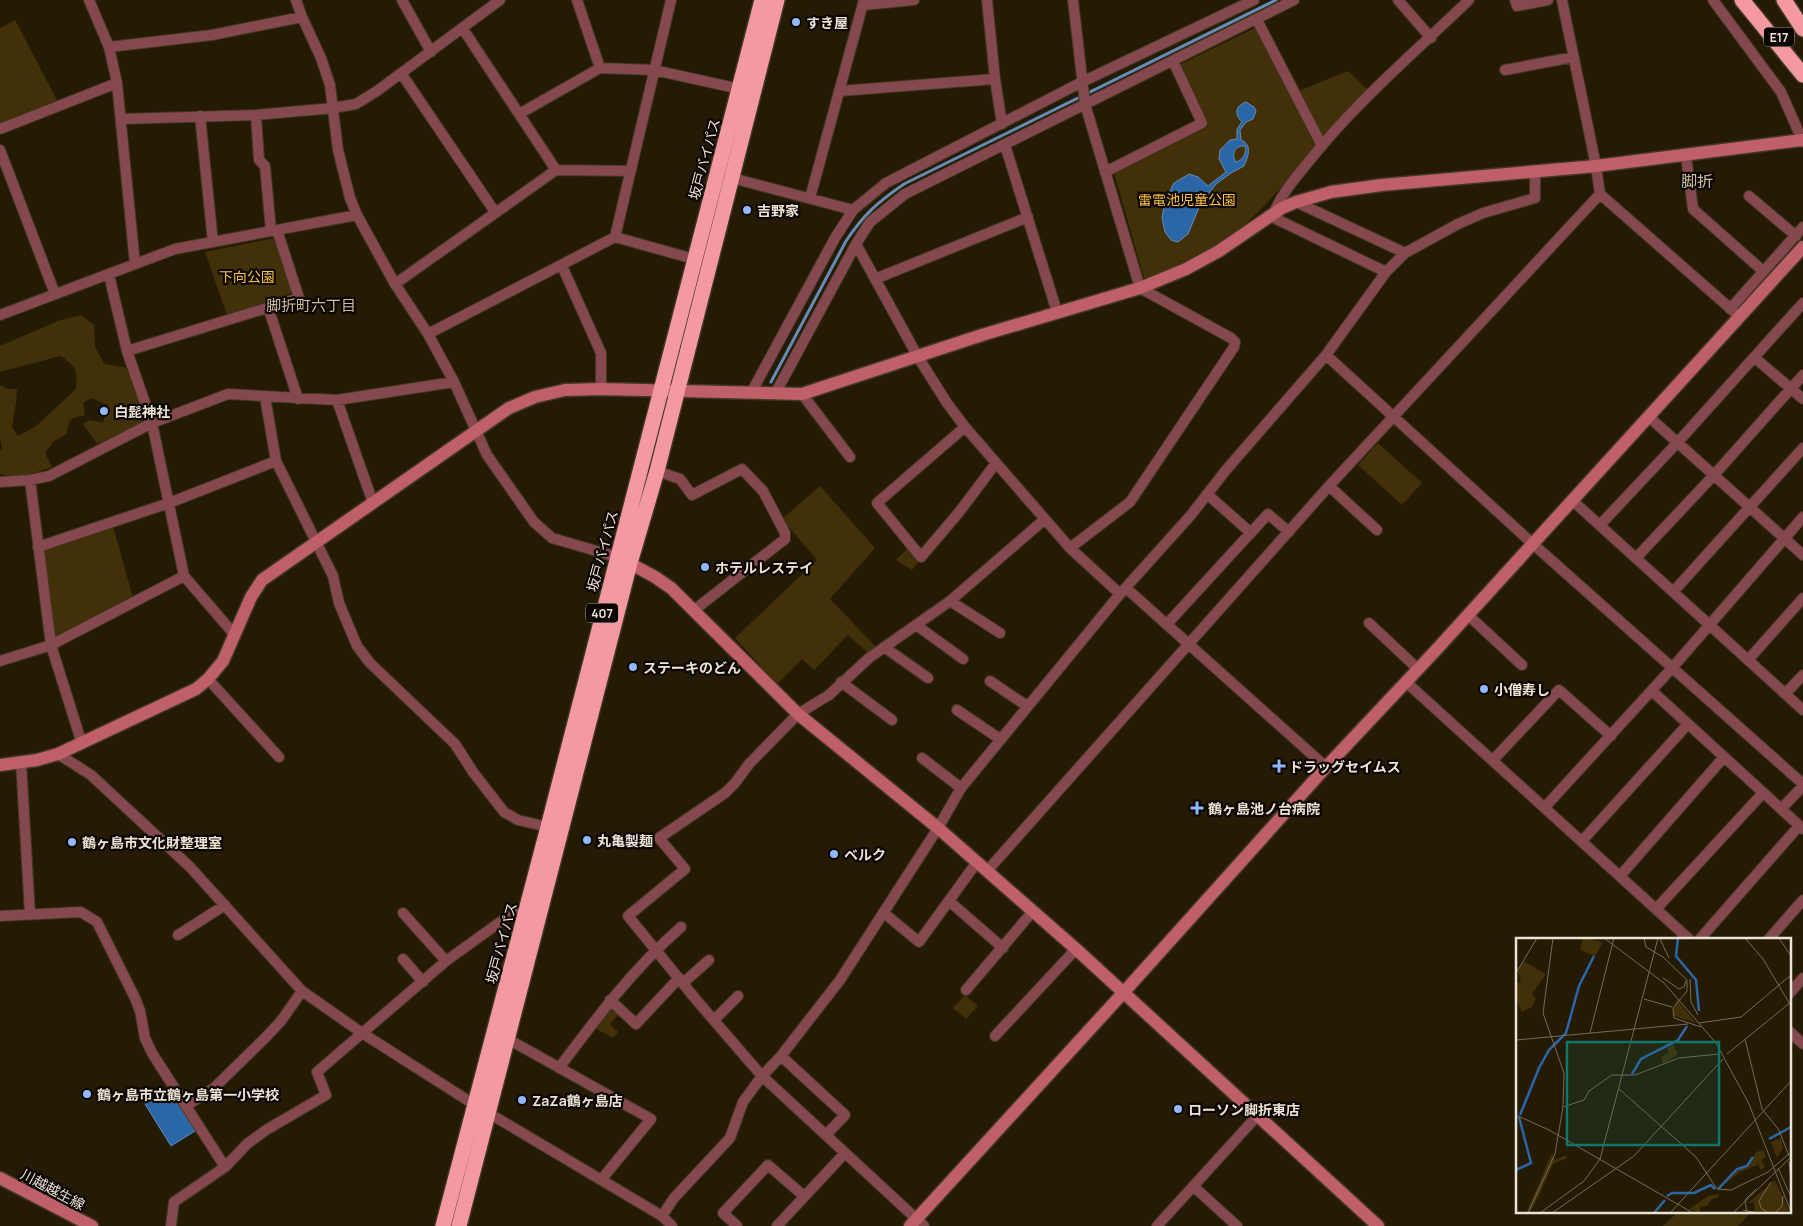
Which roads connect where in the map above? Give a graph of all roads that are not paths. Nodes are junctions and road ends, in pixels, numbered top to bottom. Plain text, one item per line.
1 (89, 0) edge
2 (296, 0) edge
3 (402, 0) edge
4 (500, 0) edge
5 (577, 0) edge
6 (670, 0) edge
7 (762, 0) edge
8 (777, 0) edge
9 (914, 0) edge
10 (987, 0) edge
11 (1073, 0) edge
12 (1294, 0) edge
13 (1398, 0) edge
14 (1469, 0) edge
15 (1515, 0) edge
16 (1548, 0) edge
17 (1562, 0) edge
18 (1713, 0) edge
19 (1742, 0) edge
20 (1754, 0) edge
21 (1784, 0) edge
22 (1250, 1) edge
23 (863, 2) edge
24 (302, 17) junction
25 (1257, 20) junction
26 (463, 28) junction
27 (1803, 29) edge
28 (1431, 38) junction
29 (110, 46) junction
30 (431, 52) junction
31 (1574, 57) junction
32 (1173, 61) junction
33 (600, 68) junction
34 (654, 70) junction
35 (1505, 70) dead end
36 (401, 73) junction
37 (1803, 74) edge
38 (995, 79) junction
39 (1082, 82) junction
40 (117, 83) junction
41 (740, 89) junction
42 (840, 91) junction
43 (1085, 104) junction
44 (333, 108) junction
45 (519, 114) junction
46 (256, 115) junction
47 (200, 116) junction
48 (121, 119) junction
49 (1002, 124) junction
50 (0, 129) edge
51 (1802, 141) edge
52 (1005, 144) junction
53 (1322, 146) junction
54 (0, 150) edge
55 (1686, 156) junction
56 (1596, 166) junction
57 (556, 170) junction
58 (631, 171) junction
59 (1105, 172) junction
60 (1535, 172) junction
61 (732, 178) junction
62 (1600, 194) junction
63 (1748, 196) dead end
64 (810, 198) junction
65 (1296, 202) junction
66 (853, 210) junction
67 (496, 212) junction
68 (1272, 214) junction
69 (357, 215) junction
70 (1028, 217) junction
71 (1803, 227) edge
72 (274, 230) junction
73 (1796, 236) junction
74 (615, 237) junction
75 (213, 242) junction
76 (856, 244) junction
77 (1803, 248) edge
78 (1405, 253) junction
79 (694, 259) junction
80 (135, 264) junction
81 (562, 266) junction
82 (1764, 271) junction
83 (1386, 272) junction
84 (109, 275) junction
85 (875, 279) junction
86 (395, 284) junction
87 (1140, 288) junction
88 (55, 294) junction
89 (1803, 303) edge
90 (268, 307) junction
91 (1057, 312) junction
92 (1734, 313) junction
93 (0, 315) edge
94 (428, 334) junction
95 (127, 351) junction
96 (1326, 355) junction
97 (918, 357) junction
98 (1755, 358) junction
99 (1803, 375) edge
100 (454, 382) junction
101 (601, 389) junction
102 (1790, 389) junction
103 (661, 391) junction
104 (677, 391) junction
105 (751, 393) junction
106 (775, 394) junction
107 (802, 394) junction
108 (265, 396) junction
109 (298, 399) junction
110 (1803, 399) edge
111 (338, 400) junction
112 (1393, 417) junction
113 (1649, 417) junction
114 (152, 422) junction
115 (964, 427) junction
116 (477, 432) junction
117 (1678, 442) junction
118 (1803, 448) edge
119 (850, 457) dead end
120 (276, 461) junction
121 (996, 463) junction
122 (657, 471) junction
123 (1714, 475) junction
124 (30, 480) junction
125 (0, 482) edge
126 (1329, 486) junction
127 (1207, 494) junction
128 (1573, 501) junction
129 (169, 503) junction
130 (373, 503) junction
131 (1750, 508) junction
132 (1803, 518) edge
133 (1045, 520) junction
134 (1600, 525) junction
135 (1377, 530) dead end
136 (1289, 532) junction
137 (1251, 533) junction
138 (1784, 538) junction
139 (316, 542) junction
140 (1533, 544) junction
141 (38, 547) junction
142 (1070, 548) junction
143 (1803, 555) edge
144 (1636, 558) junction
145 (623, 560) junction
146 (184, 576) junction
147 (1123, 591) junction
148 (1673, 592) junction
149 (1803, 598) edge
150 (950, 601) junction
151 (694, 611) junction
152 (1468, 615) junction
153 (1369, 623) dead end
154 (1167, 624) junction
155 (916, 625) junction
156 (1710, 626) junction
157 (1000, 633) dead end
158 (234, 634) junction
159 (1190, 643) junction
160 (51, 645) junction
161 (884, 647) junction
162 (964, 658) dead end
163 (1748, 660) junction
164 (0, 661) edge
165 (1522, 664) dead end
166 (1673, 668) junction
167 (1418, 669) junction
168 (1803, 675) edge
169 (928, 678) dead end
170 (208, 679) junction
171 (990, 681) dead end
172 (841, 682) junction
173 (1406, 682) junction
174 (1652, 691) junction
175 (1786, 694) junction
176 (1027, 706) junction
177 (957, 710) dead end
178 (1803, 710) edge
179 (798, 714) junction
180 (892, 720) dead end
181 (1688, 724) junction
182 (1611, 736) junction
183 (1000, 739) junction
184 (82, 744) junction
185 (58, 754) junction
186 (279, 757) dead end
187 (1724, 757) junction
188 (922, 758) dead end
189 (1492, 760) junction
190 (21, 762) junction
191 (0, 765) edge
192 (1326, 767) junction
193 (1803, 785) edge
194 (961, 788) junction
195 (1763, 793) junction
196 (1545, 807) junction
197 (1782, 810) junction
198 (548, 827) junction
199 (1801, 827) edge
200 (938, 828) junction
201 (1582, 841) junction
202 (982, 867) junction
203 (1620, 876) junction
204 (1803, 900) edge
205 (949, 901) junction
206 (225, 905) junction
207 (1656, 909) junction
208 (1033, 911) junction
209 (403, 913) dead end
210 (884, 913) junction
211 (30, 914) junction
212 (525, 914) junction
213 (0, 916) edge
214 (681, 928) dead end
215 (178, 934) dead end
216 (1688, 938) edge
217 (1701, 938) edge
218 (1770, 938) edge
219 (1003, 948) junction
220 (1076, 949) junction
221 (655, 950) junction
222 (403, 959) dead end
223 (709, 960) dead end
224 (446, 961) junction
225 (1803, 978) edge
226 (681, 981) junction
227 (422, 982) junction
228 (966, 990) dead end
229 (302, 991) junction
230 (1124, 992) junction
231 (1790, 993) edge
232 (738, 996) dead end
233 (610, 1000) junction
234 (714, 1020) junction
235 (1790, 1032) edge
236 (362, 1033) junction
237 (995, 1036) dead end
238 (508, 1039) junction
239 (1803, 1044) edge
240 (782, 1056) junction
241 (559, 1068) junction
242 (762, 1076) junction
243 (475, 1105) junction
244 (186, 1106) junction
245 (488, 1113) junction
246 (1258, 1115) junction
247 (826, 1135) junction
248 (845, 1153) junction
249 (225, 1167) junction
250 (0, 1178) edge
251 (601, 1180) junction
252 (1193, 1186) junction
253 (804, 1196) junction
254 (662, 1216) junction
255 (917, 1224) edge
256 (92, 1226) edge
257 (171, 1226) edge
258 (442, 1226) edge
259 (459, 1226) edge
260 (672, 1226) edge
261 (737, 1226) edge
262 (777, 1226) edge
263 (1157, 1226) edge
264 (1237, 1226) edge
265 (1378, 1226) edge

1 - 29 street
2 - 24 street
3 - 30 street
4 - 26 street
5 - 33 street
6 - 34 street
7 - 41 highway, 坂戸バイパス / 407
8 - 61 highway, 坂戸バイパス / 407
9 - 23 street
10 - 38 street
11 - 39 street
12 - 25 street
13 - 28 street
14 - 28 street
15 - 16 street
17 - 31 street
18 - 51 street
19 - 37 highway
20 - 37 highway, E17
21 - 27 highway, E17
22 - 39 street
23 - 42 street
24 - 29 street
24 - 44 street
25 - 32 street
25 - 53 street
26 - 30 street
26 - 45 street
28 - 53 street
29 - 40 street
30 - 36 street
31 - 35 street
31 - 56 street
32 - 43 street
32 - 59 street
33 - 34 street
33 - 45 street
34 - 41 street
34 - 58 street
36 - 44 street
36 - 67 street
38 - 42 street
38 - 49 street
39 - 43 street
39 - 49 street
40 - 48 street
40 - 50 street
41 - 79 highway, 坂戸バイパス / 407
42 - 64 street
43 - 52 street
43 - 59 street
44 - 46 street
44 - 69 street
45 - 57 street
46 - 47 street
46 - 72 street
47 - 48 street
47 - 75 street
48 - 80 street
49 - 66 street
51 - 55 street
52 - 70 street
52 - 76 street
53 - 68 street
54 - 88 street
55 - 56 street
55 - 82 street
56 - 60 street
56 - 62 street
57 - 58 street
57 - 67 street
58 - 74 street
59 - 87 street
60 - 65 street
60 - 78 street
61 - 64 street
61 - 104 highway, 坂戸バイパス / 407
62 - 92 street
62 - 112 street
63 - 73 street
64 - 66 street
65 - 68 street
65 - 78 street
66 - 105 street
67 - 86 street
68 - 83 street
68 - 87 street
69 - 72 street
69 - 86 street
70 - 85 street
70 - 91 street
71 - 73 street
72 - 75 street
72 - 90 street
73 - 82 street
74 - 79 street
74 - 81 street
75 - 80 street
76 - 85 street
76 - 106 street
77 - 92 street
78 - 83 street
79 - 103 highway, 坂戸バイパス / 407
80 - 84 street
81 - 94 street
81 - 101 street
82 - 92 street
83 - 96 street
84 - 88 street
84 - 95 street
85 - 97 street
86 - 94 street
87 - 91 street
87 - 142 street
88 - 93 street
89 - 98 street
90 - 95 street
90 - 109 street
91 - 97 street
92 - 113 street
94 - 100 street
95 - 114 street
96 - 112 street
96 - 127 street
97 - 107 street
97 - 115 street
98 - 102 street
98 - 117 street
99 - 102 street
100 - 111 street
100 - 116 street
101 - 103 street
101 - 116 street
102 - 110 street
102 - 123 street
103 - 104 street
103 - 145 highway, 坂戸バイパス / 407
104 - 105 street
104 - 122 highway, 坂戸バイパス / 407
105 - 106 street
106 - 107 street
107 - 119 street
108 - 109 street
108 - 114 street
108 - 120 street
109 - 111 street
111 - 130 street
112 - 126 street
112 - 140 street
113 - 117 street
113 - 128 street
114 - 124 street
114 - 129 street
115 - 121 street
115 - 121 street
116 - 130 street
116 - 145 street
117 - 123 street
117 - 134 street
118 - 131 street
120 - 129 street
120 - 139 street
121 - 133 street
122 - 145 highway, 坂戸バイパス / 407
122 - 151 street
123 - 131 street
123 - 144 street
124 - 125 street
124 - 141 street
126 - 135 street
126 - 136 street
127 - 137 street
127 - 147 street
128 - 134 street
128 - 140 street
129 - 141 street
129 - 146 street
130 - 139 street
131 - 138 street
131 - 148 street
132 - 138 street
133 - 142 street
133 - 150 street
134 - 144 street
136 - 137 street
136 - 159 street
137 - 154 street
138 - 143 street
138 - 156 street
139 - 158 street
139 - 198 street
140 - 152 street
140 - 166 street
141 - 160 street
142 - 147 street
144 - 148 street
145 - 151 street
145 - 198 highway, 坂戸バイパス / 407
145 - 238 highway, 坂戸バイパス / 407
146 - 158 street
146 - 160 street
147 - 154 street
147 - 176 street
148 - 156 street
149 - 163 street
150 - 155 street
150 - 157 street
151 - 179 street
152 - 165 street
152 - 167 street
153 - 167 street
154 - 159 street
155 - 161 street
155 - 162 street
156 - 163 street
156 - 166 street
158 - 170 street
159 - 192 street
159 - 202 street
160 - 164 street
160 - 184 street
161 - 169 street
161 - 172 street
163 - 175 street
166 - 174 street
166 - 193 street
167 - 173 street
168 - 175 street
170 - 184 street
170 - 186 street
171 - 176 street
172 - 179 street
172 - 180 street
173 - 189 street
173 - 192 street
174 - 181 street
174 - 182 street
175 - 178 street
176 - 183 street
177 - 183 street
179 - 200 street
179 - 221 street
181 - 187 street
181 - 201 street
182 - 189 street
182 - 196 street
183 - 194 street
184 - 185 street
185 - 190 street
185 - 206 street
187 - 195 street
187 - 203 street
188 - 194 street
189 - 196 street
190 - 191 street
190 - 211 street
192 - 230 street
193 - 197 street
194 - 200 street
195 - 197 street
195 - 207 street
196 - 201 street
197 - 199 street
198 - 212 highway, 坂戸バイパス / 407
199 - 217 street
200 - 202 street
200 - 210 street
201 - 203 street
202 - 205 street
202 - 208 street
203 - 207 street
204 - 218 street
205 - 210 street
205 - 219 street
206 - 215 street
206 - 229 street
207 - 216 street
208 - 219 street
208 - 220 street
209 - 224 street
210 - 240 street
211 - 213 street
211 - 244 street
212 - 224 street
212 - 243 highway, 坂戸バイパス / 407
214 - 221 street
219 - 228 street
220 - 230 street
220 - 237 street
221 - 226 street
221 - 233 street
222 - 227 street
223 - 226 street
224 - 227 street
225 - 231 street
226 - 233 street
226 - 234 street
227 - 236 street
229 - 236 street
229 - 244 street
230 - 246 street
230 - 255 street
232 - 234 street
233 - 241 street
234 - 242 street
235 - 239 street
236 - 243 street
236 - 249 street
238 - 241 street
238 - 245 highway, 坂戸バイパス / 407
240 - 242 street
240 - 247 street
241 - 251 street
242 - 247 street
242 - 254 street
243 - 245 street
243 - 258 highway, 坂戸バイパス / 407
244 - 249 street
245 - 251 street
245 - 259 highway, 坂戸バイパス / 407
246 - 252 street
246 - 265 street
247 - 248 street
248 - 253 street
248 - 255 street
249 - 257 street
250 - 256 street, 川越越生線
251 - 254 street
252 - 263 street
252 - 264 street
253 - 261 street
253 - 262 street
254 - 260 street

